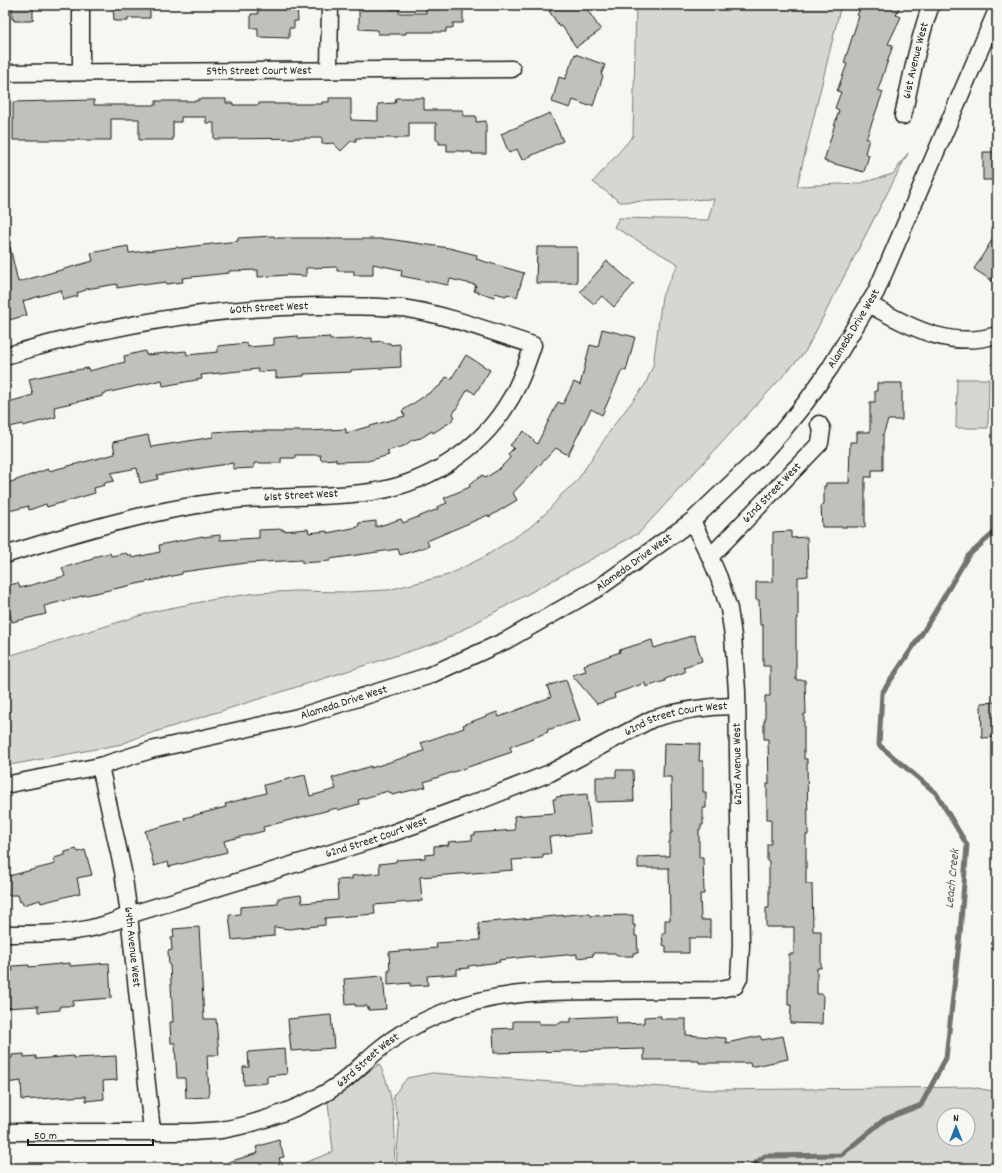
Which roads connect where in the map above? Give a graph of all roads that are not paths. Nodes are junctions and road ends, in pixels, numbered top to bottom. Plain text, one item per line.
1 (81, 5) edge
2 (330, 5) edge
3 (931, 5) edge
4 (997, 10) edge
5 (512, 68) dead end
6 (329, 70) junction
7 (81, 72) junction
8 (5, 74) edge
9 (903, 116) dead end
10 (868, 304) junction
11 (997, 335) edge
12 (533, 345) joint
13 (5, 356) edge
14 (819, 424) dead end
15 (692, 521) junction
16 (5, 555) edge
17 (710, 557) junction
18 (737, 706) junction
19 (100, 766) junction
20 (5, 785) edge
21 (129, 915) junction
22 (5, 934) edge
23 (730, 987) joint
24 (152, 1131) junction
25 (5, 1132) edge

1 - 7 street
2 - 6 street
3 - 9 street, 61st Avenue West
4 - 10 street, Alameda Drive West
5 - 6 street, 59th Street Court West
6 - 7 street, 59th Street Court West
7 - 8 street, 59th Street Court West
10 - 11 street
10 - 15 street, Alameda Drive West
12 - 13 street, 60th Street West
12 - 16 street, 61st Street West
14 - 17 street, 62nd Street West
15 - 17 street, 62nd Avenue West
15 - 19 street, Alameda Drive West
17 - 18 street, 62nd Avenue West
18 - 21 street, 62nd Street Court West
18 - 23 street, 62nd Avenue West
19 - 20 street, Alameda Drive West
19 - 21 street, 64th Avenue West
21 - 22 street, 62nd Street Court West
21 - 24 street, 64th Avenue West
23 - 24 street, 63rd Street West
24 - 25 street, 63rd Street West

